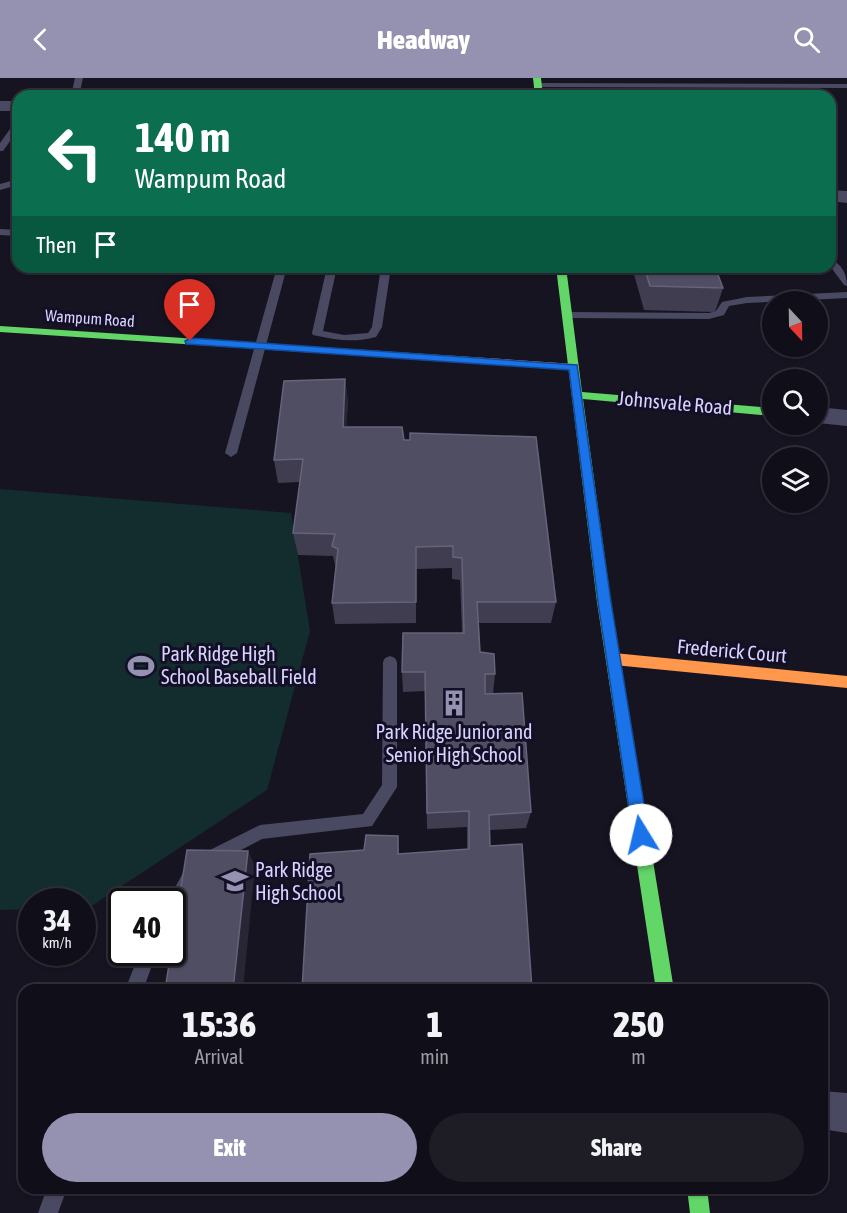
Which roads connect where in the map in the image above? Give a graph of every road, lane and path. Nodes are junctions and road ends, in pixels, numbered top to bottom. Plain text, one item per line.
1 (589, 81) edge
2 (802, 82) edge
3 (538, 86) edge
4 (847, 86) edge
5 (12, 132) edge
6 (0, 149) edge
7 (836, 267) edge
8 (280, 273) edge
9 (331, 273) edge
10 (385, 273) edge
11 (562, 273) edge
12 (847, 283) edge
13 (847, 295) edge
14 (567, 315) junction
15 (0, 329) edge
16 (317, 333) junction
17 (261, 346) junction
18 (315, 350) junction
19 (574, 367) junction
20 (578, 395) junction
21 (762, 411) edge
22 (828, 416) edge
23 (847, 418) edge
24 (231, 453) dead end
25 (614, 660) junction
26 (390, 663) dead end
27 (847, 682) edge
28 (184, 888) edge
29 (143, 966) edge
30 (136, 984) edge
31 (664, 984) edge
32 (828, 1111) edge
33 (847, 1113) edge
34 (55, 1194) edge
35 (697, 1194) edge
36 (48, 1213) edge
37 (700, 1213) edge

1 - 2 lane
1 - 3 lane
2 - 4 lane
5 - 6 lane
7 - 12 lane
8 - 17 lane
9 - 16 lane
10 - 16 lane
11 - 14 street
13 - 14 lane
14 - 19 street
15 - 17 street, Wampum Road
16 - 18 lane
17 - 18 street, Wampum Road
17 - 24 lane
18 - 19 street, Wampum Road
19 - 20 street
20 - 21 street, Johnsvale Road
20 - 25 street
22 - 23 street
25 - 27 street, Frederick Court
25 - 31 street
26 - 28 lane
29 - 30 lane
32 - 33 street
34 - 36 lane
35 - 37 street

